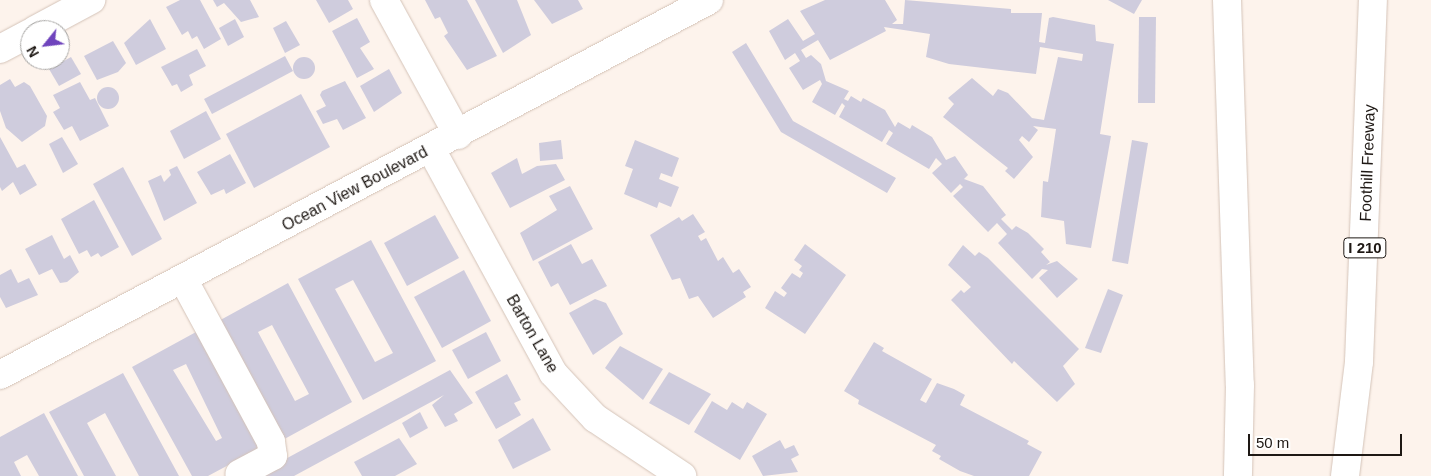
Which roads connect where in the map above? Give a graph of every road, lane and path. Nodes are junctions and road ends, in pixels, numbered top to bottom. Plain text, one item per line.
1 (91, 0) edge
2 (384, 0) edge
3 (709, 0) edge
4 (1227, 0) edge
5 (1372, 7) edge
6 (54, 20) edge
7 (20, 38) edge
8 (0, 49) edge
9 (458, 135) junction
10 (431, 149) junction
11 (183, 279) junction
12 (0, 375) edge
13 (239, 474) dead end
14 (682, 476) edge
15 (1238, 476) edge
16 (1345, 476) edge

1 - 6 main road
2 - 9 main road
3 - 9 main road, Ocean View Boulevard
4 - 15 main road
5 - 16 main road, Foothill Freeway / I 210
7 - 8 main road
9 - 10 main road, Ocean View Boulevard
10 - 11 main road, Ocean View Boulevard
10 - 14 main road, Barton Lane
11 - 12 main road, Ocean View Boulevard
11 - 13 main road

